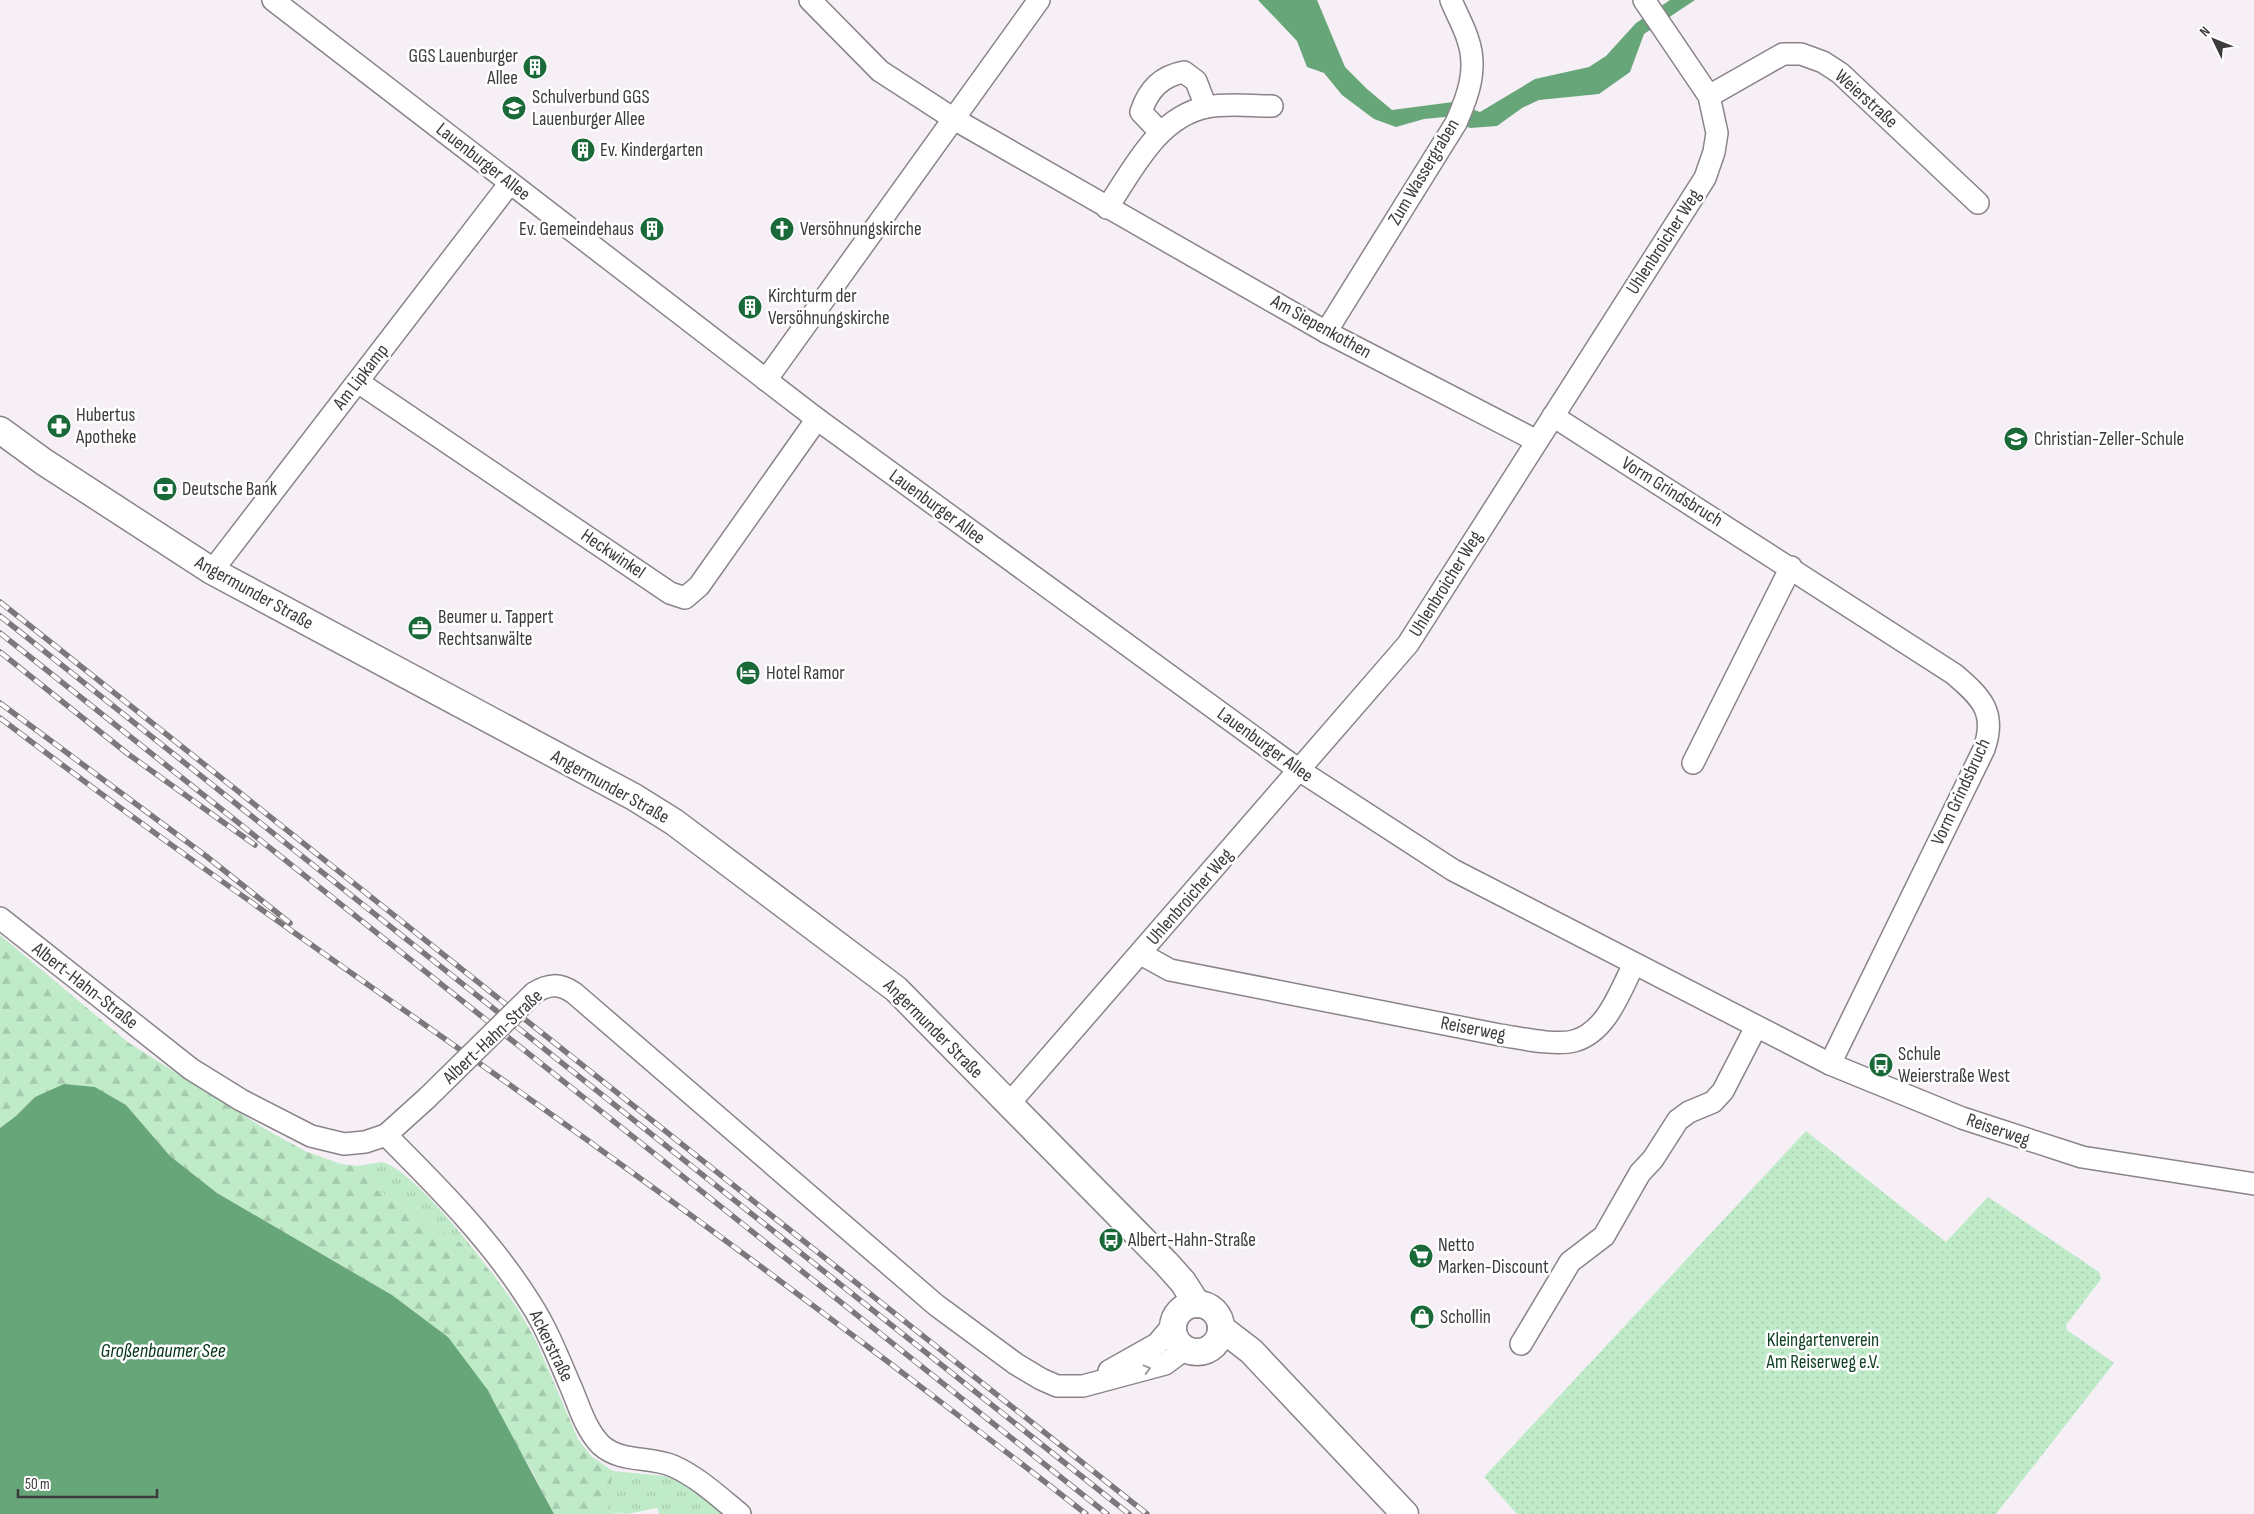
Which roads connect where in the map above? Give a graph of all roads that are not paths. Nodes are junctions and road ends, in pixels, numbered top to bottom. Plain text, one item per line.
1 (273, 0) edge
2 (810, 0) edge
3 (1039, 0) edge
4 (1451, 0) edge
5 (1646, 2) edge
6 (1709, 96) junction
7 (1272, 106) dead end
8 (1206, 107) junction
9 (954, 119) junction
10 (1160, 132) junction
11 (510, 182) junction
12 (1978, 203) dead end
13 (1107, 208) junction
14 (1326, 332) junction
15 (766, 380) junction
16 (358, 382) junction
17 (1553, 416) junction
18 (817, 419) junction
19 (0, 430) edge
20 (1537, 441) junction
21 (1791, 567) junction
22 (212, 571) junction
23 (1693, 763) dead end
24 (1299, 770) junction
25 (0, 918) edge
26 (1141, 954) junction
27 (1634, 964) junction
28 (1756, 1027) junction
29 (1830, 1064) junction
30 (1008, 1105) junction
31 (386, 1135) junction
32 (2254, 1184) edge
33 (1184, 1313) junction
34 (1221, 1328) junction
35 (1521, 1344) dead end
36 (1196, 1350) junction
37 (1083, 1386) junction
38 (1281, 1386) junction
39 (740, 1514) edge
40 (1404, 1514) edge

1 - 11 street, Lauenburger Allee
2 - 9 street, Am Siepenkothen
3 - 9 street
4 - 14 street, Zum Wassergraben
5 - 6 street, Uhlenbroicher Weg
6 - 12 street, Weierstraße
6 - 17 street, Uhlenbroicher Weg
7 - 8 street
8 - 10 street
8 - 10 street
9 - 13 street, Am Siepenkothen
9 - 15 street
10 - 13 street
11 - 15 street, Lauenburger Allee
11 - 16 street, Am Lipkamp
13 - 14 street, Am Siepenkothen
14 - 20 street, Am Siepenkothen
15 - 18 street, Lauenburger Allee
16 - 18 street, Heckwinkel
16 - 22 street, Am Lipkamp
17 - 20 street, Uhlenbroicher Weg
17 - 21 street, Vorm Grindsbruch
18 - 24 street, Lauenburger Allee
19 - 22 main road, Angermunder Straße
20 - 24 street, Uhlenbroicher Weg
21 - 23 street
21 - 29 street, Vorm Grindsbruch
22 - 30 main road, Angermunder Straße
24 - 26 street, Uhlenbroicher Weg
24 - 27 street, Lauenburger Allee
25 - 31 street, Albert-Hahn-Straße
26 - 27 street, Reiserweg
26 - 30 street, Uhlenbroicher Weg
27 - 28 street, Reiserweg
28 - 29 street, Reiserweg
28 - 35 street
29 - 32 street, Reiserweg
30 - 33 main road, Angermunder Straße
31 - 37 street, Albert-Hahn-Straße, bridge
31 - 39 street, Ackerstraße
33 - 34 main road
33 - 36 main road, Angermunder Straße
33 - 37 street, Albert-Hahn-Straße
34 - 36 main road
34 - 38 main road
37 -> 36 street, Albert-Hahn-Straße
36 - 38 main road
38 - 40 main road

